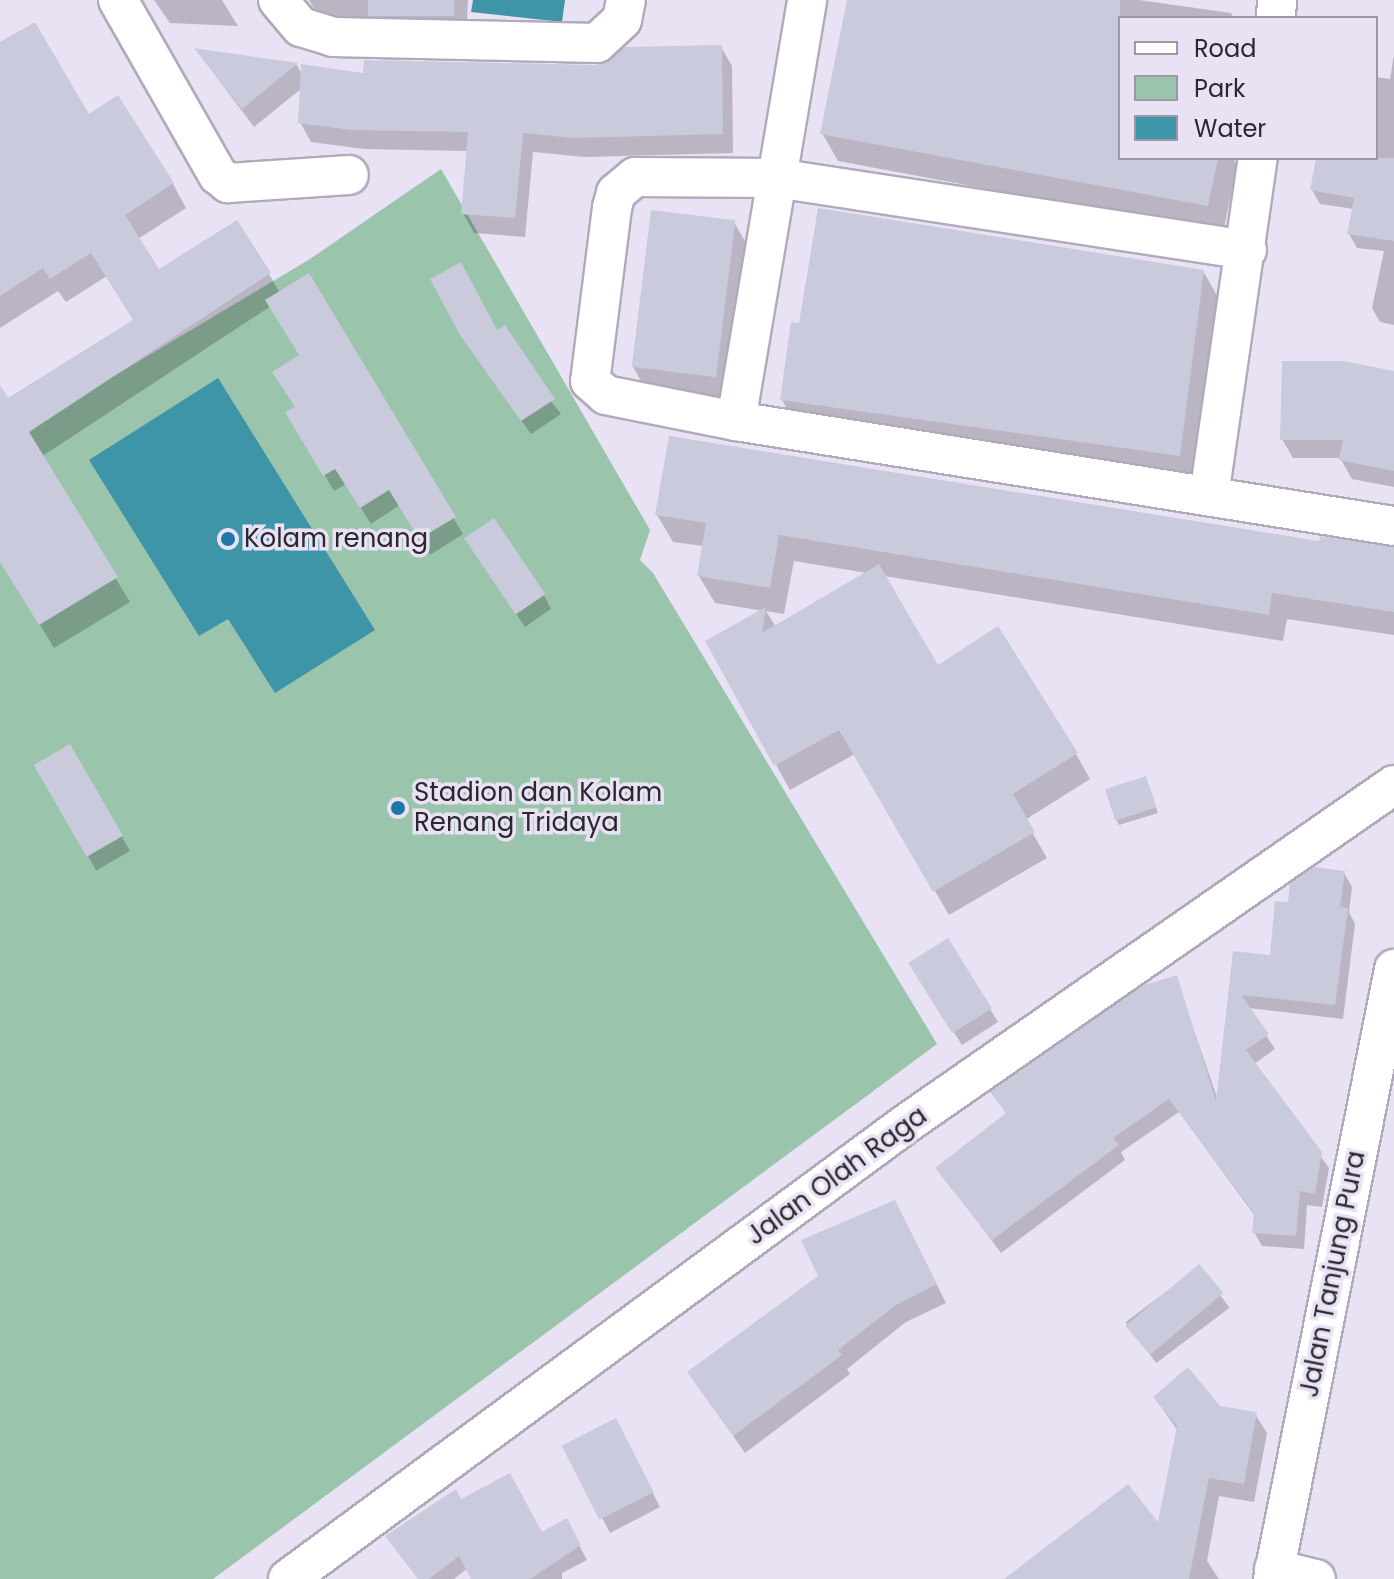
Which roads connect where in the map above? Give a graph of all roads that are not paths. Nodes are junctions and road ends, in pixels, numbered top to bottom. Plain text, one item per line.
1 (118, 0) edge
2 (278, 0) edge
3 (626, 0) edge
4 (807, 0) edge
5 (1258, 160) edge
6 (349, 175) dead end
7 (774, 178) junction
8 (1247, 250) junction
9 (736, 421) junction
10 (1209, 496) junction
11 (1394, 526) edge
12 (1394, 785) edge
13 (1394, 969) edge
14 (1273, 1574) edge
15 (288, 1579) edge
16 (1316, 1579) edge

1 - 6 street
2 - 3 street
4 - 7 street
5 - 8 street
7 - 8 street
7 - 9 street
7 - 9 street
8 - 10 street
9 - 10 street
10 - 11 street
12 - 15 street, Jalan Olah Raga
13 - 14 street, Jalan Tanjung Pura
14 - 16 street

